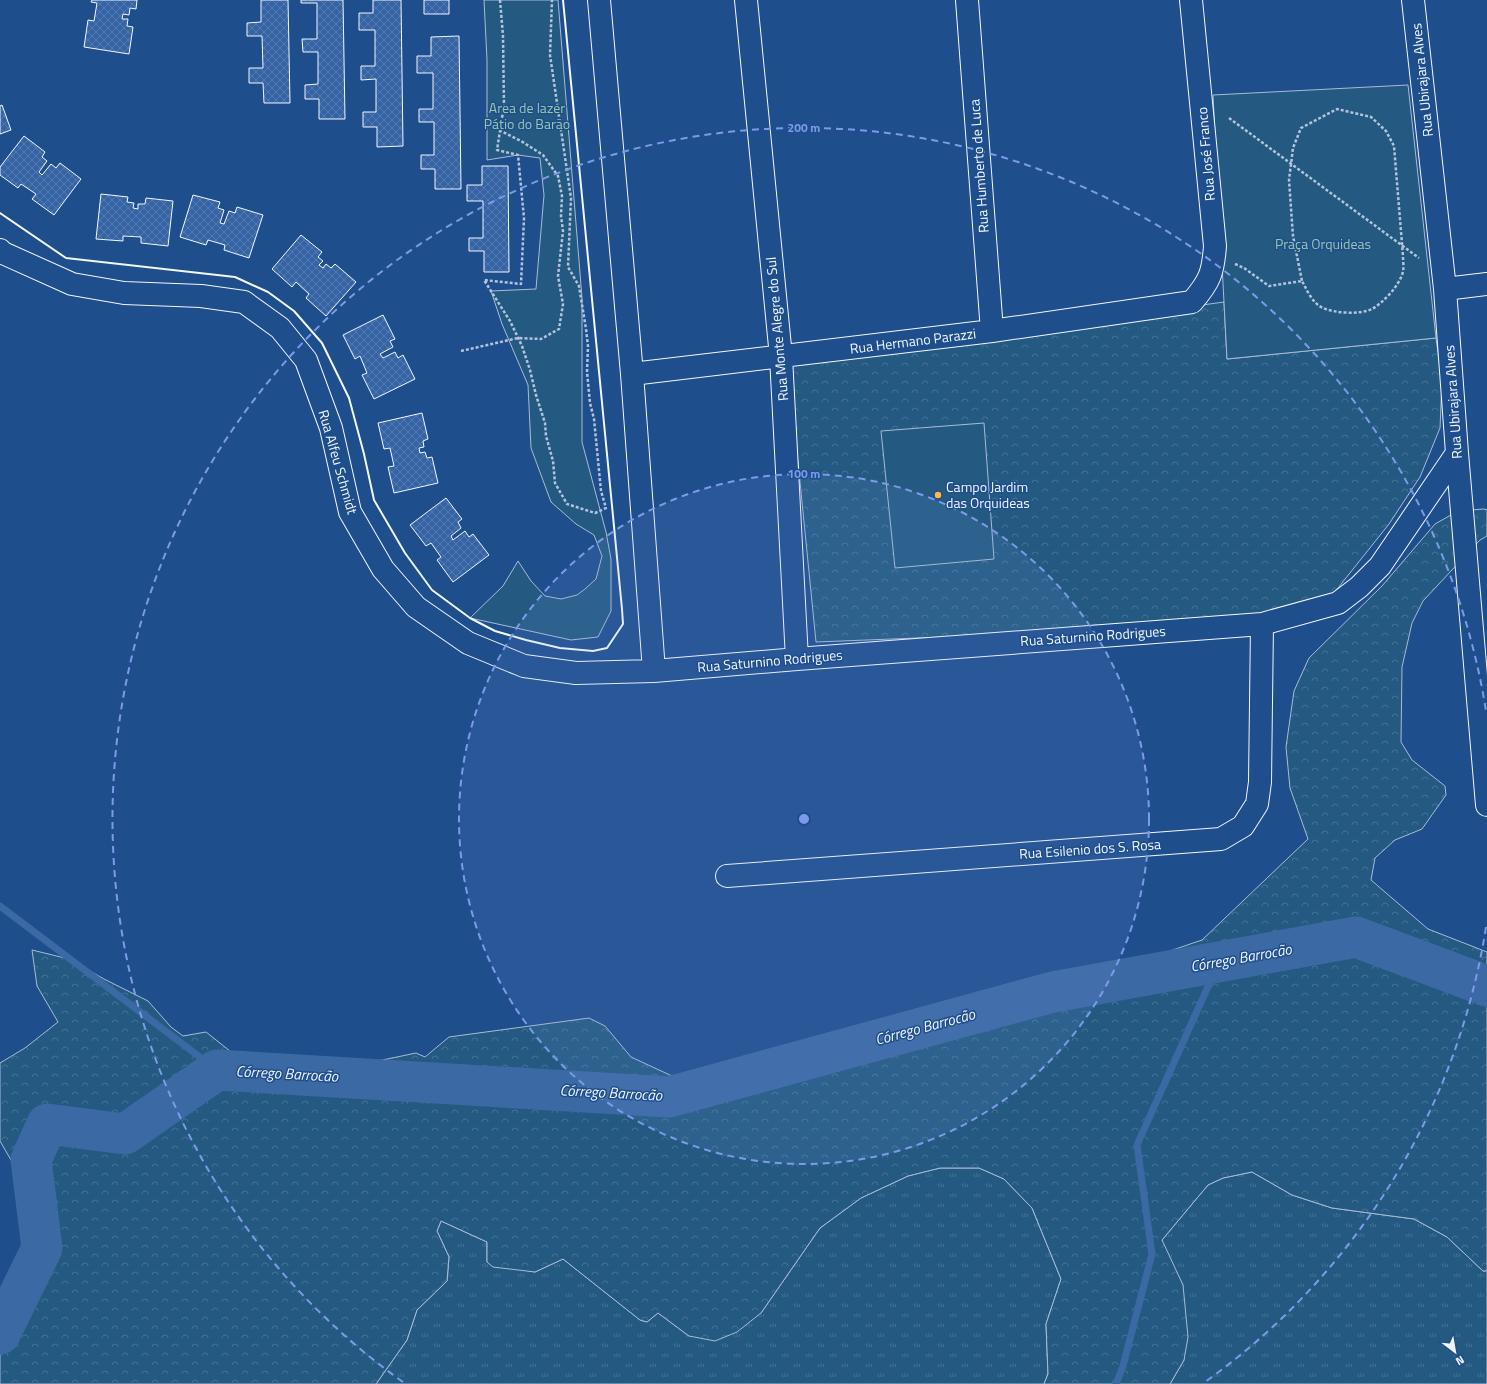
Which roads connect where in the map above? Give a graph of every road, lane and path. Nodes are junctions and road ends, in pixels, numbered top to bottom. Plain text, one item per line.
1 (500, 0) edge
2 (552, 0) edge
3 (599, 0) edge
4 (746, 0) edge
5 (967, 0) edge
6 (1191, 0) edge
7 (1413, 0) edge
8 (1229, 118) dead end
9 (499, 130) junction
10 (1291, 164) junction
11 (1402, 246) junction
12 (0, 250) edge
13 (1214, 256) junction
14 (1302, 281) junction
15 (1445, 282) junction
16 (1487, 284) edge
17 (1192, 302) joint
18 (992, 331) junction
19 (518, 338) junction
20 (461, 351) dead end
21 (781, 357) junction
22 (632, 374) junction
23 (1457, 453) junction
24 (1262, 624) junction
25 (797, 659) junction
26 (654, 672) junction
27 (1487, 805) edge
28 (727, 876) dead end

1 - 9 path
2 - 19 path
3 - 22 street
4 - 21 street, Rua Monte Alegre do Sul
5 - 18 street, Rua Humberto de Luca
6 - 13 street, Rua José Franco
7 - 15 street, Rua Ubirajara Alves
8 - 10 path
9 - 19 path
9 - 19 path
10 - 11 path
10 - 11 path
10 - 14 path
11 - 14 path
11 - 15 path
12 - 26 street, Rua Alfeu Schmidt
13 - 14 path
13 - 17 street, Rua José Franco
15 - 16 street
15 - 23 street, Rua Ubirajara Alves
17 - 18 street, Rua Hermano Parazzi
18 - 21 street, Rua Hermano Parazzi
19 - 20 path
21 - 22 street, Rua Hermano Parazzi
21 - 25 street, Rua Monte Alegre do Sul
22 - 26 street
23 - 24 street, Rua Saturnino Rodrigues
23 - 27 street, Rua Ubirajara Alves
24 - 25 street, Rua Saturnino Rodrigues
24 - 28 street, Rua Esilenio dos S. Rosa
25 - 26 street, Rua Saturnino Rodrigues

